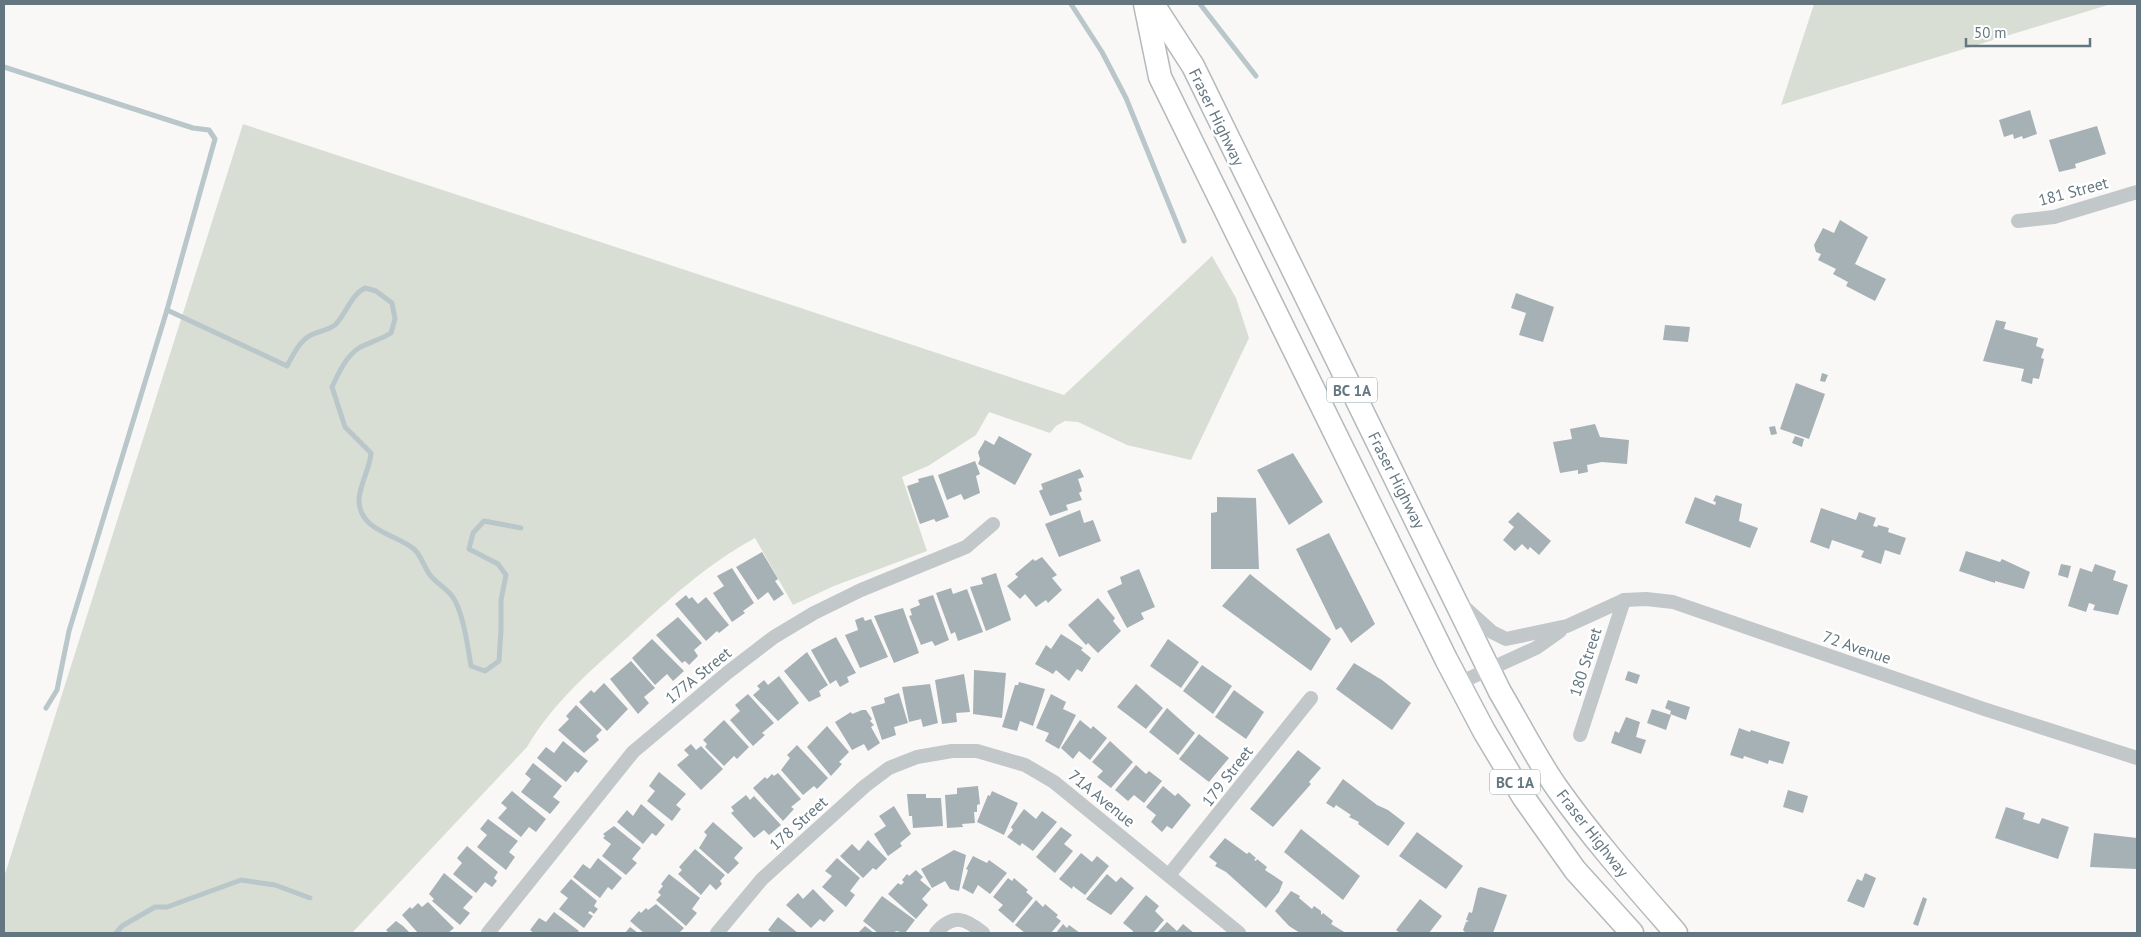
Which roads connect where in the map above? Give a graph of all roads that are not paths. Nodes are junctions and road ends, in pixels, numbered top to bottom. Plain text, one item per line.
1 (1145, 4) edge
2 (1153, 4) edge
3 (2137, 192) edge
4 (2018, 221) dead end
5 (993, 524) dead end
6 (1624, 600) junction
7 (1457, 601) junction
8 (1567, 626) junction
9 (1489, 669) junction
10 (1458, 683) junction
11 (1311, 698) dead end
12 (1580, 735) dead end
13 (917, 757) joint
14 (2137, 758) edge
15 (1169, 875) junction
16 (488, 933) edge
17 (717, 933) edge
18 (936, 933) edge
19 (983, 933) edge
20 (1239, 933) edge
21 (1632, 933) edge
22 (1676, 933) edge

1 - 10 main road, Fraser Highway / BC 1A
2 - 7 main road, Fraser Highway / BC 1A
3 - 4 street, 181 Street
5 - 16 street, 177A Street
6 - 8 street, 72 Avenue
6 - 12 street, 180 Street
6 - 14 street, 72 Avenue
7 - 8 street, 72 Avenue
7 - 9 main road, Fraser Highway / BC 1A
8 - 9 street, 72 Avenue
9 - 10 street, 72 Avenue
9 - 22 main road, Fraser Highway / BC 1A
10 - 21 main road, Fraser Highway / BC 1A
11 - 15 street, 179 Street
13 - 15 street, 71A Avenue
13 - 17 street, 178 Street
15 - 20 street, 71A Avenue
18 - 19 street

